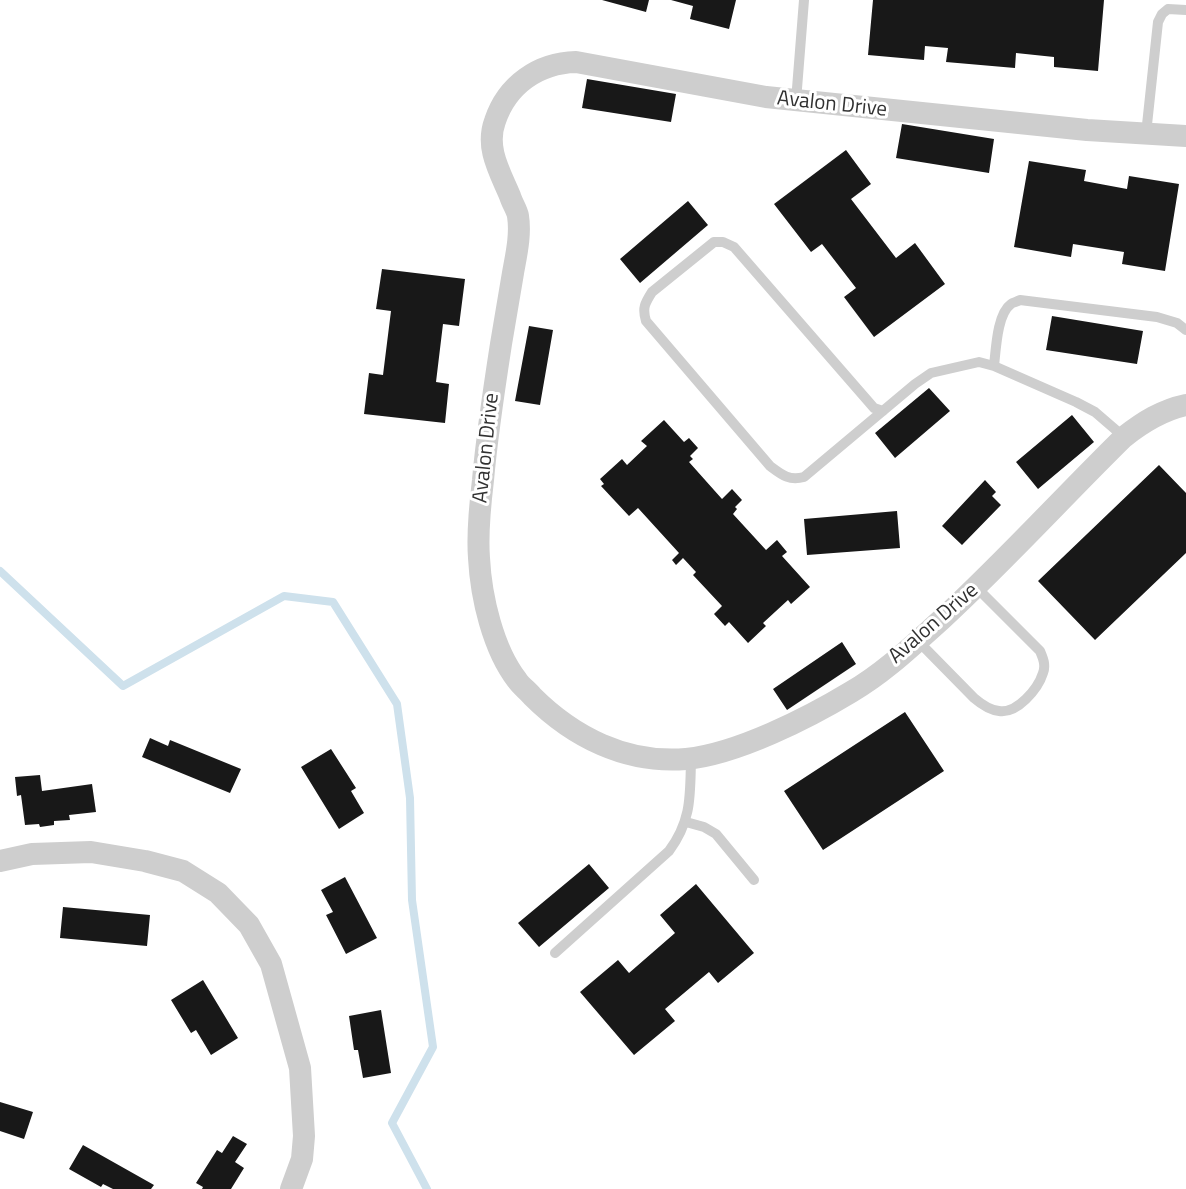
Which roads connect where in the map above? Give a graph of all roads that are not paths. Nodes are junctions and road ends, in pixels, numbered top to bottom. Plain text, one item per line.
1 (804, 0) edge
2 (1186, 10) edge
3 (796, 101) junction
4 (1146, 134) junction
5 (1186, 136) edge
6 (1186, 330) edge
7 (994, 366) junction
8 (1186, 405) edge
9 (882, 411) junction
10 (1124, 437) junction
11 (976, 587) junction
12 (918, 641) junction
13 (691, 759) junction
14 (686, 822) junction
15 (0, 861) edge
16 (754, 880) dead end
17 (555, 953) dead end
18 (291, 1189) edge

1 - 3 lane
2 - 4 lane
3 - 4 street, Avalon Drive
3 - 13 street, Avalon Drive
4 - 5 street, Avalon Drive
6 - 7 lane
7 - 9 lane
7 - 10 lane
8 - 10 street, Avalon Drive
9 - 9 lane
10 - 11 street, Avalon Drive
11 - 12 street, Avalon Drive
11 - 12 lane
12 - 13 street, Avalon Drive
13 - 14 lane
14 - 16 lane
14 - 17 lane
15 - 18 street

